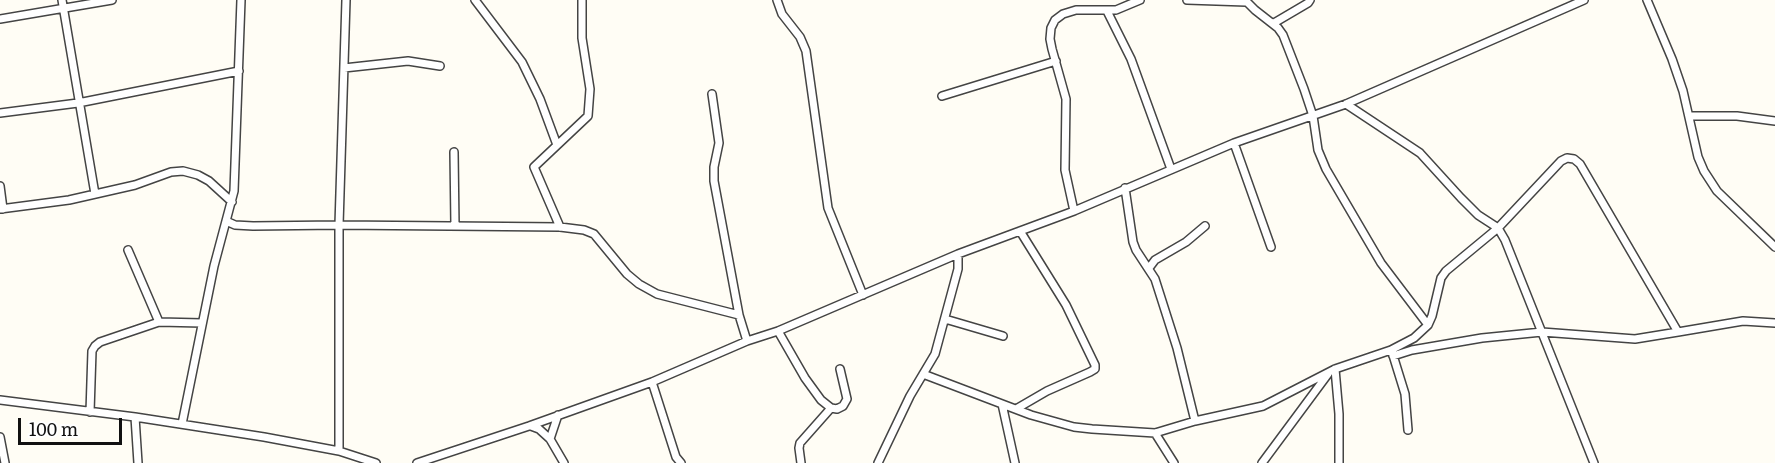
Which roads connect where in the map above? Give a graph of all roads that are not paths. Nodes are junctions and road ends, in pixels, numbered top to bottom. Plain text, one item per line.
1 (62, 0) edge
2 (112, 0) edge
3 (241, 0) edge
4 (346, 0) edge
5 (475, 0) edge
6 (582, 0) edge
7 (777, 0) edge
8 (1140, 0) edge
9 (1186, 0) edge
10 (1310, 0) edge
11 (1584, 0) edge
12 (1647, 0) edge
13 (1246, 1) edge
14 (62, 9) junction
15 (1107, 11) junction
16 (0, 19) edge
17 (1274, 23) junction
18 (1056, 61) junction
19 (440, 66) dead end
20 (344, 68) junction
21 (239, 71) junction
22 (712, 94) dead end
23 (942, 96) dead end
24 (78, 103) junction
25 (1346, 104) junction
26 (0, 113) edge
27 (1313, 116) junction
28 (1690, 116) junction
29 (1775, 121) edge
30 (1234, 143) junction
31 (557, 145) junction
32 (454, 152) dead end
33 (1171, 169) junction
34 (0, 186) edge
35 (1125, 188) junction
36 (95, 194) junction
37 (232, 202) junction
38 (2, 209) edge
39 (1074, 211) junction
40 (226, 220) junction
41 (339, 225) junction
42 (455, 226) junction
43 (1205, 226) dead end
44 (560, 227) junction
45 (1498, 228) junction
46 (1020, 231) junction
47 (1271, 247) dead end
48 (1775, 247) edge
49 (128, 250) dead end
50 (958, 254) junction
51 (1149, 268) junction
52 (863, 295) junction
53 (739, 315) junction
54 (945, 319) junction
55 (159, 322) junction
56 (202, 323) junction
57 (1775, 323) edge
58 (1428, 326) junction
59 (778, 331) junction
60 (1542, 332) junction
61 (1678, 332) junction
62 (1003, 336) dead end
63 (747, 341) junction
64 (1392, 353) junction
65 (840, 369) dead end
66 (1332, 370) junction
67 (923, 374) junction
68 (652, 382) junction
69 (0, 400) edge
70 (1002, 404) junction
71 (831, 408) junction
72 (1016, 409) junction
73 (90, 412) junction
74 (558, 415) junction
75 (135, 417) junction
76 (1195, 421) junction
77 (182, 424) junction
78 (529, 426) junction
79 (1408, 430) dead end
80 (1155, 433) junction
81 (0, 437) edge
82 (550, 439) junction
83 (339, 451) junction
84 (438, 460) edge
85 (5, 463) edge
86 (138, 463) edge
87 (376, 463) edge
88 (417, 463) edge
89 (564, 463) edge
90 (681, 463) edge
91 (801, 463) edge
92 (878, 463) edge
93 (1015, 463) edge
94 (1174, 463) edge
95 (1262, 463) edge
96 (1339, 463) edge
97 (1594, 463) edge

1 - 14 street
2 - 14 street
3 - 21 street
4 - 20 street
5 - 31 street
6 - 31 street
7 - 52 street
8 - 15 street
9 - 13 street
10 - 17 street
11 - 25 street
12 - 28 street
13 - 17 street
14 - 16 street
14 - 24 street
15 - 18 street
15 - 33 street
17 - 27 street
18 - 23 street
18 - 39 street
19 - 20 street
20 - 41 street
21 - 24 street
21 - 37 street
22 - 53 street
24 - 26 street
24 - 36 street
25 - 27 street
25 - 45 street
27 - 30 street
27 - 58 street
28 - 29 street
28 - 48 street
30 - 33 street
30 - 47 street
31 - 44 street
32 - 42 street
33 - 35 street
34 - 38 street
35 - 39 street
35 - 51 street
36 - 37 street
36 - 38 street
37 - 40 street
39 - 46 street
40 - 41 street
40 - 56 street
41 - 42 street
41 - 83 street
42 - 44 street
43 - 51 street
44 - 53 street
45 - 58 street
45 - 60 street
45 - 61 street
46 - 50 street
46 - 72 street
49 - 55 street
50 - 52 street
50 - 54 street
51 - 76 street
52 - 59 street
53 - 63 street
54 - 62 street
54 - 67 street
55 - 56 street
55 - 73 street
56 - 77 street
57 - 61 street
58 - 64 street
59 - 63 street
59 - 71 street
60 - 61 street
60 - 64 street
60 - 97 street
63 - 68 street
64 - 66 street
64 - 79 street
65 - 71 street
66 - 76 street
66 - 95 street
66 - 96 street
67 - 70 street
67 - 92 street
68 - 74 street
68 - 90 street
69 - 73 street
70 - 72 street
70 - 93 street
71 - 91 street
72 - 80 street
73 - 75 street
74 - 78 street
74 - 82 street
75 - 77 street
75 - 86 street
76 - 80 street
77 - 83 street
78 - 82 street
78 - 84 street
80 - 94 street
81 - 85 street
82 - 89 street
83 - 87 street
84 - 88 street

